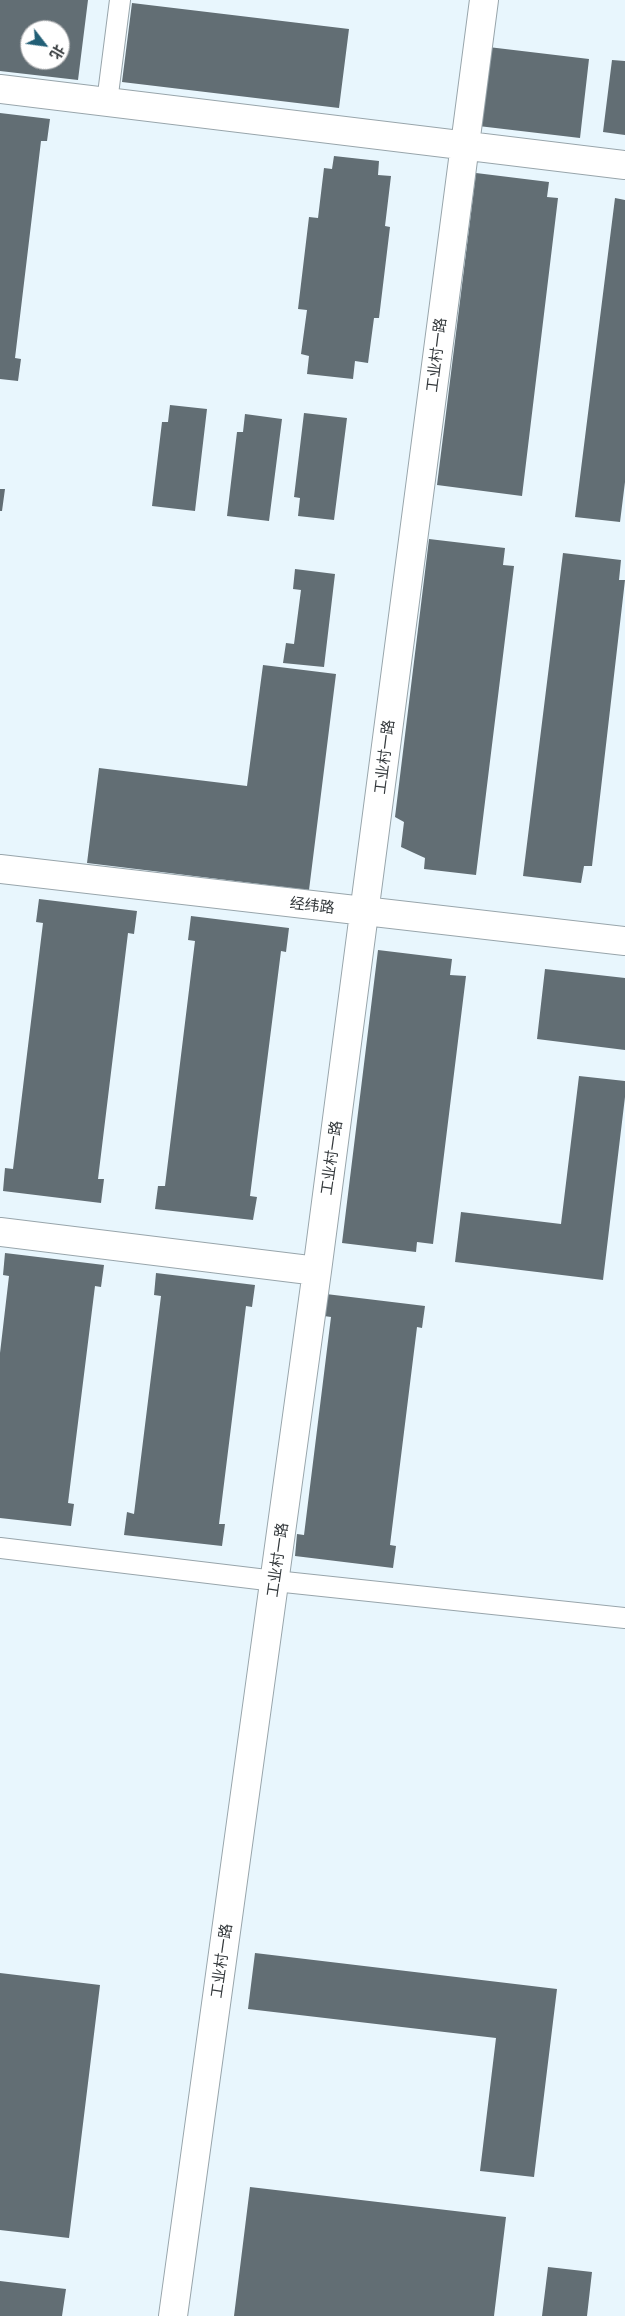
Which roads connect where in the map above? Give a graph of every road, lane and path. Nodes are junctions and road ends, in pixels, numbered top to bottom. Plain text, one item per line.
1 (120, 0) edge
2 (484, 0) edge
3 (0, 89) edge
4 (107, 102) junction
5 (465, 146) junction
6 (625, 165) edge
7 (0, 869) edge
8 (364, 912) junction
9 (625, 941) edge
10 (0, 1232) edge
11 (317, 1271) junction
12 (0, 1548) edge
13 (275, 1581) junction
14 (625, 1618) edge
15 (173, 2316) edge

1 - 4 lane
2 - 5 street, 工业村一路
3 - 4 street
4 - 5 street
5 - 6 street
5 - 8 street, 工业村一路
7 - 8 street, 经纬路
8 - 9 street, 经纬路
8 - 11 street, 工业村一路
10 - 11 street
11 - 13 street, 工业村一路
12 - 13 lane
13 - 14 lane
13 - 15 street, 工业村一路

